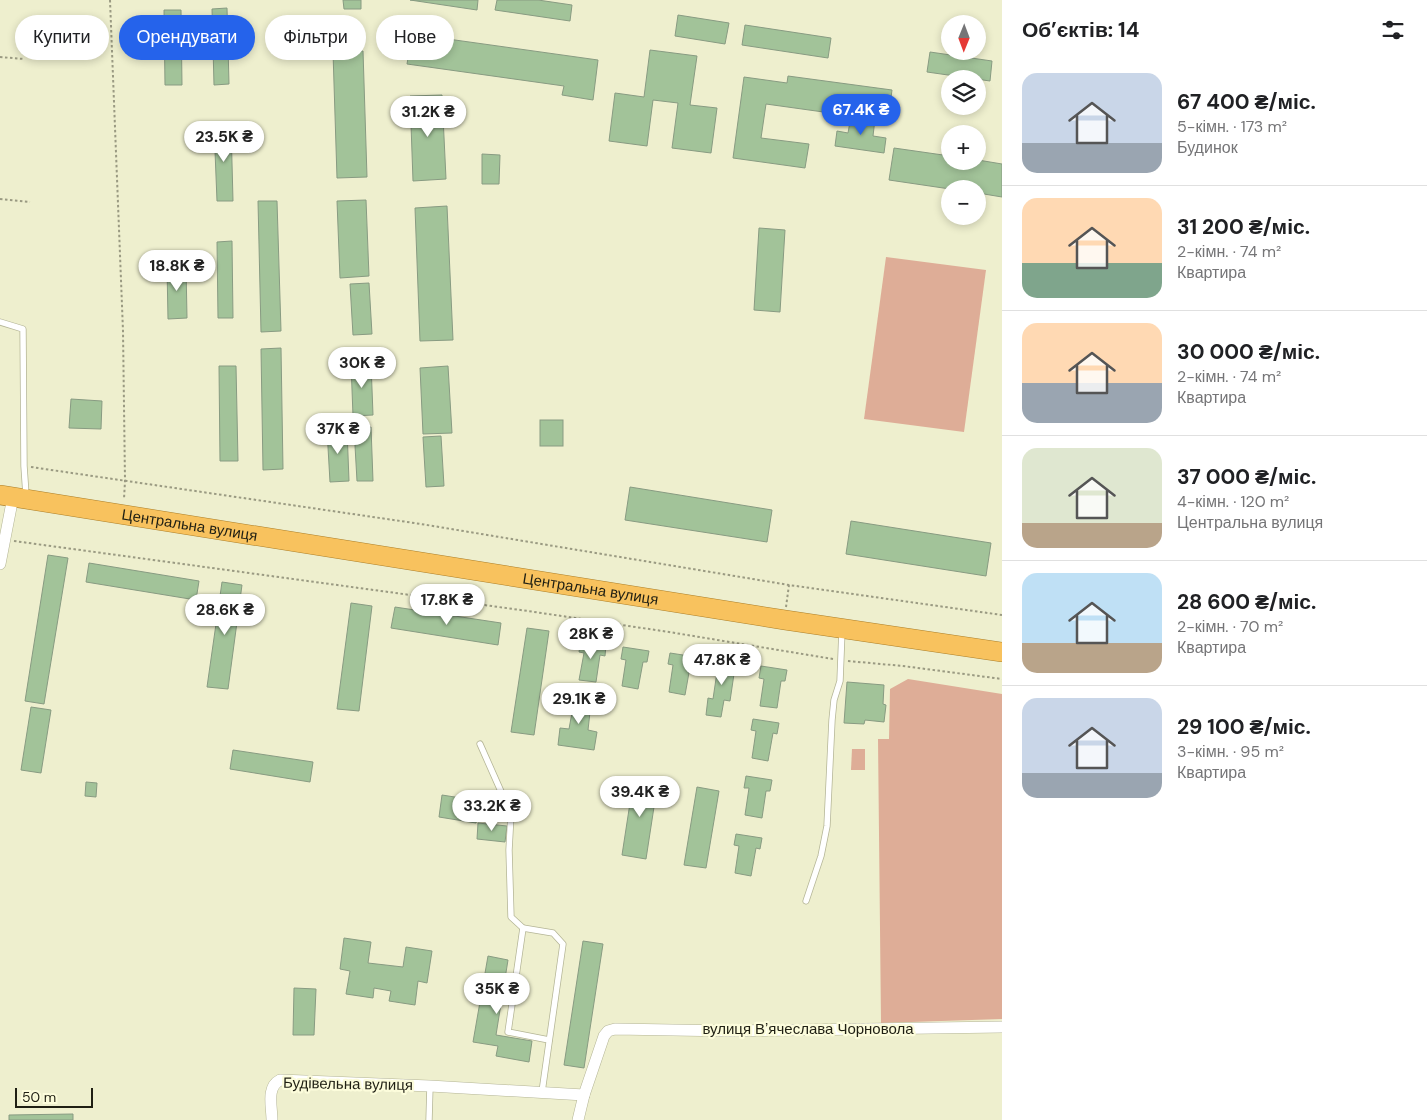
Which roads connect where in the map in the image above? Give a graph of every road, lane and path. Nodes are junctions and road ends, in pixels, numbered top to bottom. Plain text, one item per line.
1 (110, 0) edge
2 (0, 57) edge
3 (15, 58) edge
4 (0, 199) edge
5 (30, 202) dead end
6 (0, 322) edge
7 (24, 466) junction
8 (126, 481) junction
9 (13, 497) edge
10 (122, 514) junction
11 (5, 539) junction
12 (0, 564) edge
13 (789, 585) junction
14 (786, 607) dead end
15 (1002, 615) edge
16 (842, 628) junction
17 (1002, 652) edge
18 (841, 660) junction
19 (1002, 680) edge
20 (480, 744) dead end
21 (806, 902) dead end
22 (523, 928) junction
23 (1002, 1028) edge
24 (549, 1040) junction
25 (430, 1086) junction
26 (542, 1092) junction
27 (584, 1095) junction
28 (272, 1120) edge
29 (429, 1120) edge
30 (578, 1120) edge

1 - 8 path
2 - 3 path
4 - 5 path
6 - 7 lane
7 - 8 path
7 - 9 lane
8 - 10 path
8 - 13 path
9 - 10 highway, Центральна вулиця
9 - 11 street
10 - 16 highway, Центральна вулиця
11 - 12 street
11 - 18 path
13 - 14 path
13 - 15 path
16 - 17 highway, Центральна вулиця
16 - 18 lane
18 - 19 path
18 - 21 lane
20 - 22 lane
22 - 24 lane
22 - 24 lane
23 - 27 street, вулиця Вʼячеслава Чорновола
24 - 26 lane
25 - 26 street, Будівельна вулиця
25 - 28 street, Будівельна вулиця
25 - 29 lane, Будівельна вулиця
26 - 27 street, Будівельна вулиця
27 - 30 street

